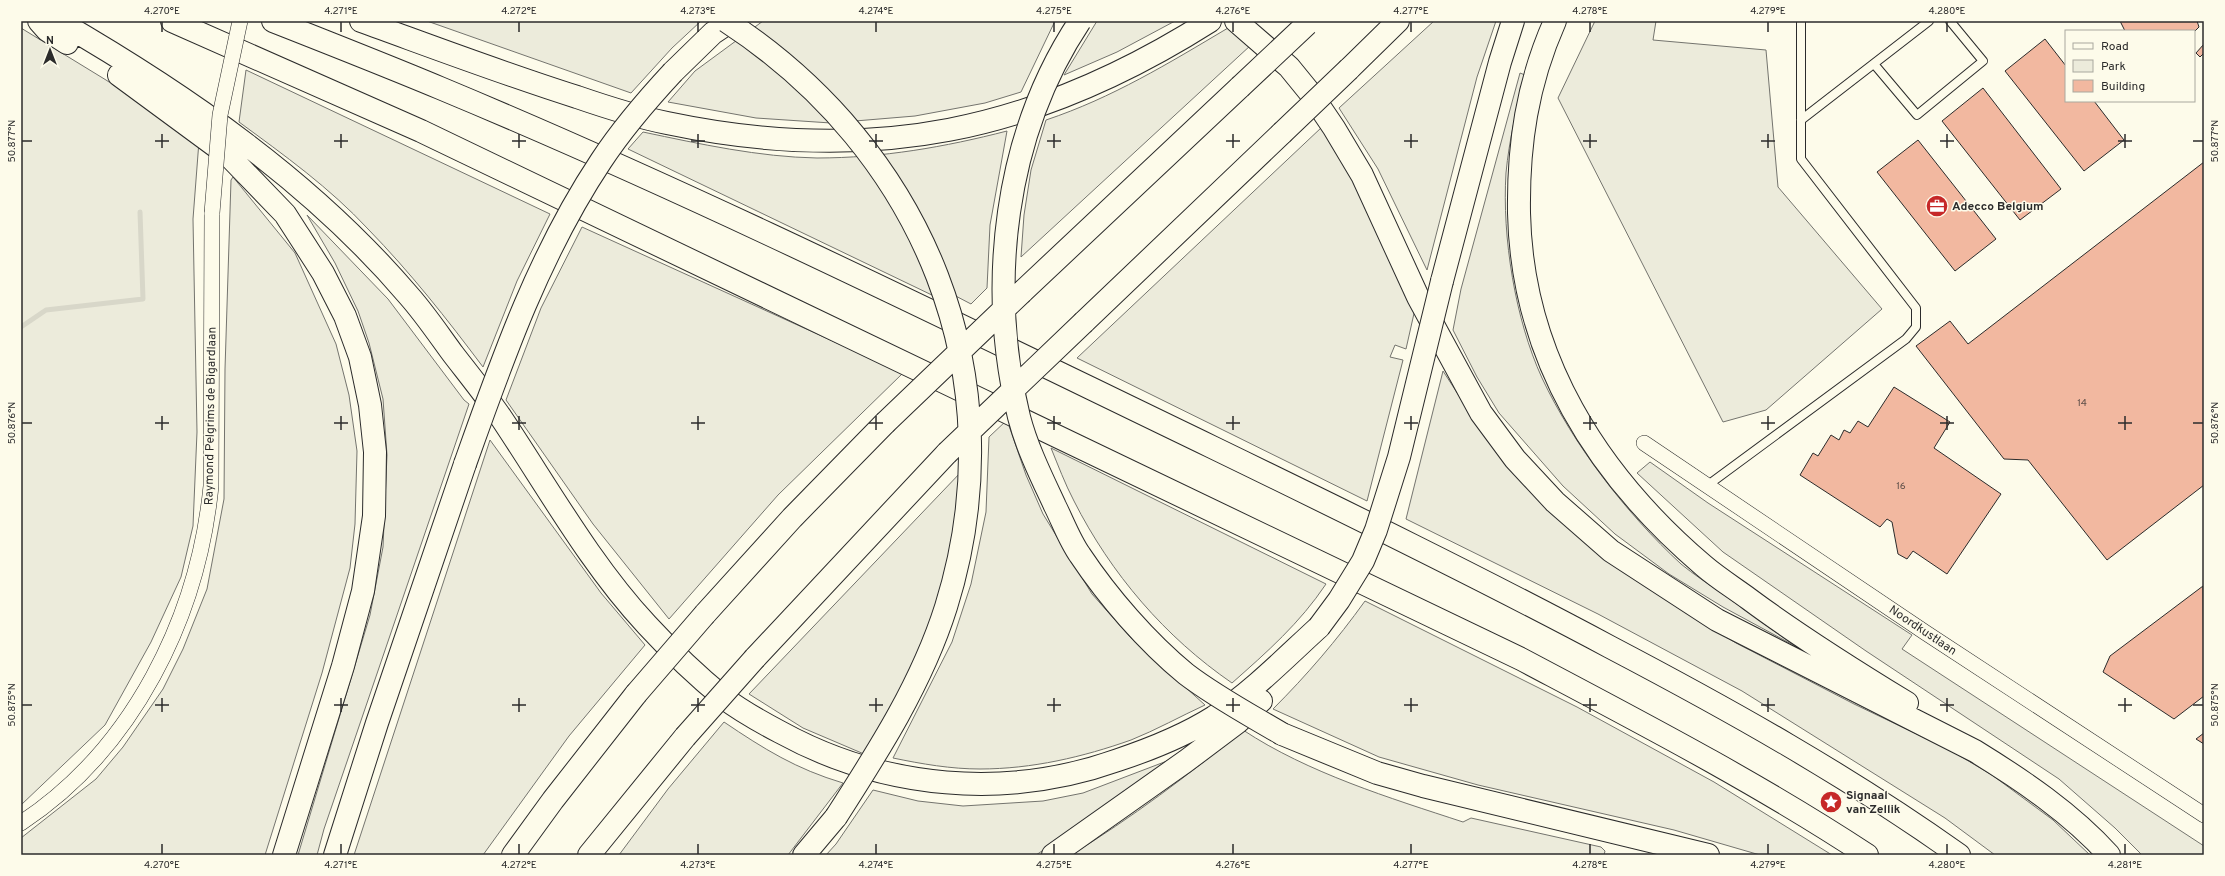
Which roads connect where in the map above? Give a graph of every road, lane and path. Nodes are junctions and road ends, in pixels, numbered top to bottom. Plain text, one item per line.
1 (39, 21) edge
2 (58, 21) edge
3 (172, 21) edge
4 (240, 21) edge
5 (273, 21) edge
6 (361, 21) edge
7 (726, 21) edge
8 (731, 21) edge
9 (1080, 21) edge
10 (1210, 21) edge
11 (1236, 21) edge
12 (1398, 21) edge
13 (1513, 21) edge
14 (1524, 21) edge
15 (1555, 21) edge
16 (1801, 21) edge
17 (1929, 21) edge
18 (1950, 21) edge
19 (1309, 22) edge
20 (1500, 62) junction
21 (1874, 64) junction
22 (1801, 120) junction
23 (1644, 443) dead end
24 (1708, 485) junction
25 (1319, 627) junction
26 (1975, 751) junction
27 (2204, 815) edge
28 (21, 823) edge
29 (284, 855) edge
30 (335, 855) edge
31 (513, 855) edge
32 (589, 855) edge
33 (804, 855) edge
34 (1053, 855) edge
35 (1708, 855) edge
36 (1867, 855) edge
37 (1959, 855) edge
38 (2109, 855) edge

1 - 29 highway
2 - 25 highway
3 - 36 highway
4 - 28 street, Raymond Pelgrims de Bigardlaan, bridge
5 - 37 highway
6 - 10 highway
7 - 33 highway, bridge
8 - 30 highway, bridge
9 - 35 highway, bridge
11 - 26 highway
12 - 32 highway, bridge
13 - 20 highway
14 - 20 highway
15 - 26 highway
16 - 22 lane
17 - 21 lane
18 - 21 lane
19 - 31 highway, bridge
20 - 25 highway, bridge
21 - 22 lane
22 - 24 lane
23 - 24 street, Noordkustlaan
24 - 27 street, Noordkustlaan
25 - 34 highway
26 - 38 highway

